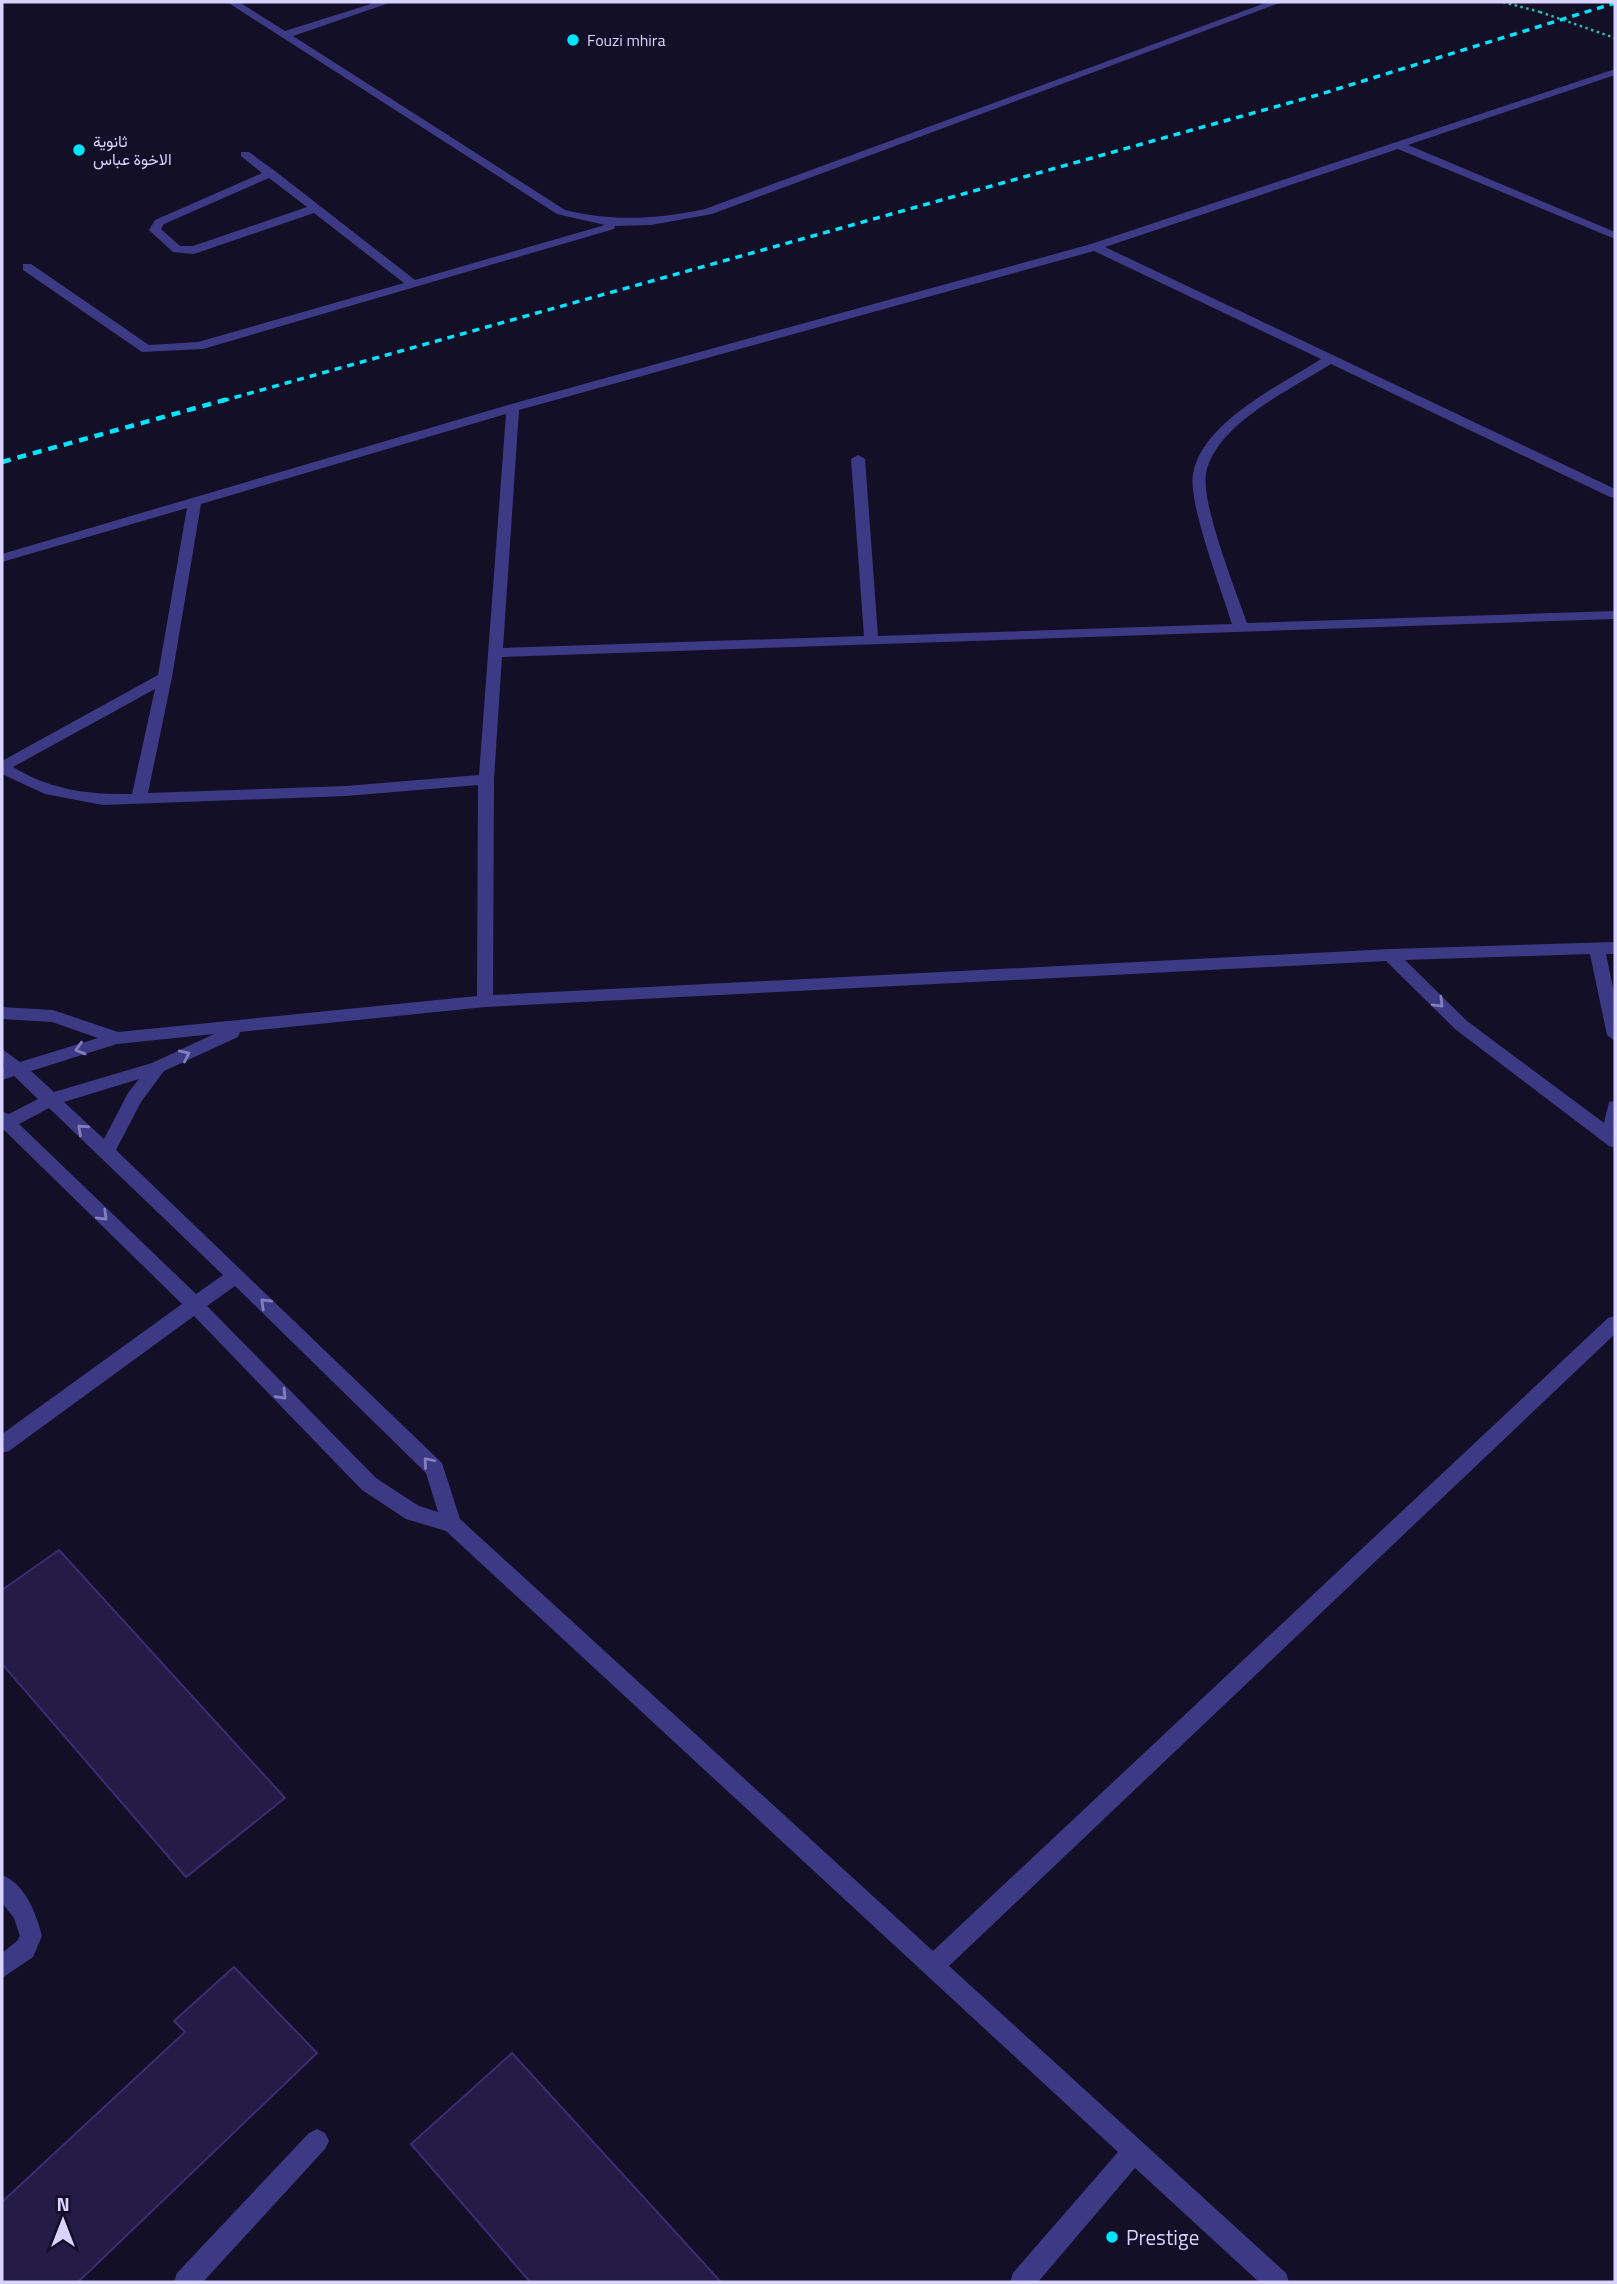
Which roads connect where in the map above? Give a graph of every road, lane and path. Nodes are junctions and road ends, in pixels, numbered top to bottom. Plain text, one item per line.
1 (232, 2) edge
2 (387, 2) edge
3 (1278, 2) edge
4 (1503, 2) edge
5 (285, 35) junction
6 (1615, 38) edge
7 (1615, 72) edge
8 (1398, 145) junction
9 (246, 154) dead end
10 (271, 173) junction
11 (316, 208) junction
12 (621, 224) junction
13 (1615, 236) edge
14 (1095, 247) junction
15 (27, 267) dead end
16 (413, 284) junction
17 (1329, 360) junction
18 (513, 408) junction
19 (858, 459) dead end
20 (1615, 494) edge
21 (195, 502) junction
22 (2, 558) edge
23 (1615, 615) edge
24 (1240, 625) junction
25 (871, 640) junction
26 (497, 653) junction
27 (166, 677) junction
28 (2, 767) edge
29 (486, 779) junction
30 (139, 798) junction
31 (1615, 948) edge
32 (1597, 949) junction
33 (1390, 955) junction
34 (485, 1001) junction
35 (2, 1013) edge
36 (244, 1027) junction
37 (1615, 1035) edge
38 (117, 1038) junction
39 (6, 1066) edge
40 (158, 1068) junction
41 (50, 1100) junction
42 (1615, 1107) edge
43 (4, 1120) edge
44 (1613, 1139) edge
45 (106, 1151) junction
46 (236, 1275) junction
47 (195, 1305) junction
48 (1615, 1323) edge
49 (2, 1445) edge
50 (452, 1524) junction
51 (2, 1886) edge
52 (934, 1965) junction
53 (2, 1967) edge
54 (317, 2141) dead end
55 (1133, 2152) junction
56 (186, 2282) edge
57 (1022, 2282) edge
58 (1277, 2282) edge

1 - 5 street
2 - 5 street
3 - 12 street
4 - 6 path, bridge
5 - 12 street
7 - 8 street
8 - 13 street
8 - 14 street
9 - 10 street
10 - 11 street
10 - 11 street
11 - 16 street
12 - 16 street
14 - 17 street
14 - 18 street
15 - 16 street
17 - 20 street
17 - 24 street
18 - 21 street
18 - 26 street
19 - 25 street
21 - 22 street
21 - 27 street
23 - 24 street
24 - 25 street
25 - 26 street
26 - 29 street
27 - 28 street
27 - 30 street
28 - 30 street
29 - 30 street
29 - 34 street
31 - 32 street
32 - 33 street
32 - 37 street
33 - 34 street
33 -> 44 street
34 - 36 street
35 - 38 street
36 - 38 street
40 -> 36 street
38 -> 39 street
39 - 41 street
40 - 41 street
40 - 45 street
41 - 43 street
45 -> 41 street
42 - 44 street
43 -> 47 street
45 - 46 street
46 - 47 street
50 -> 46 street
47 - 49 street
47 -> 50 street
48 - 52 street
50 - 52 street
51 - 53 street
52 - 55 street
54 - 56 street
55 - 57 street
55 - 58 street

